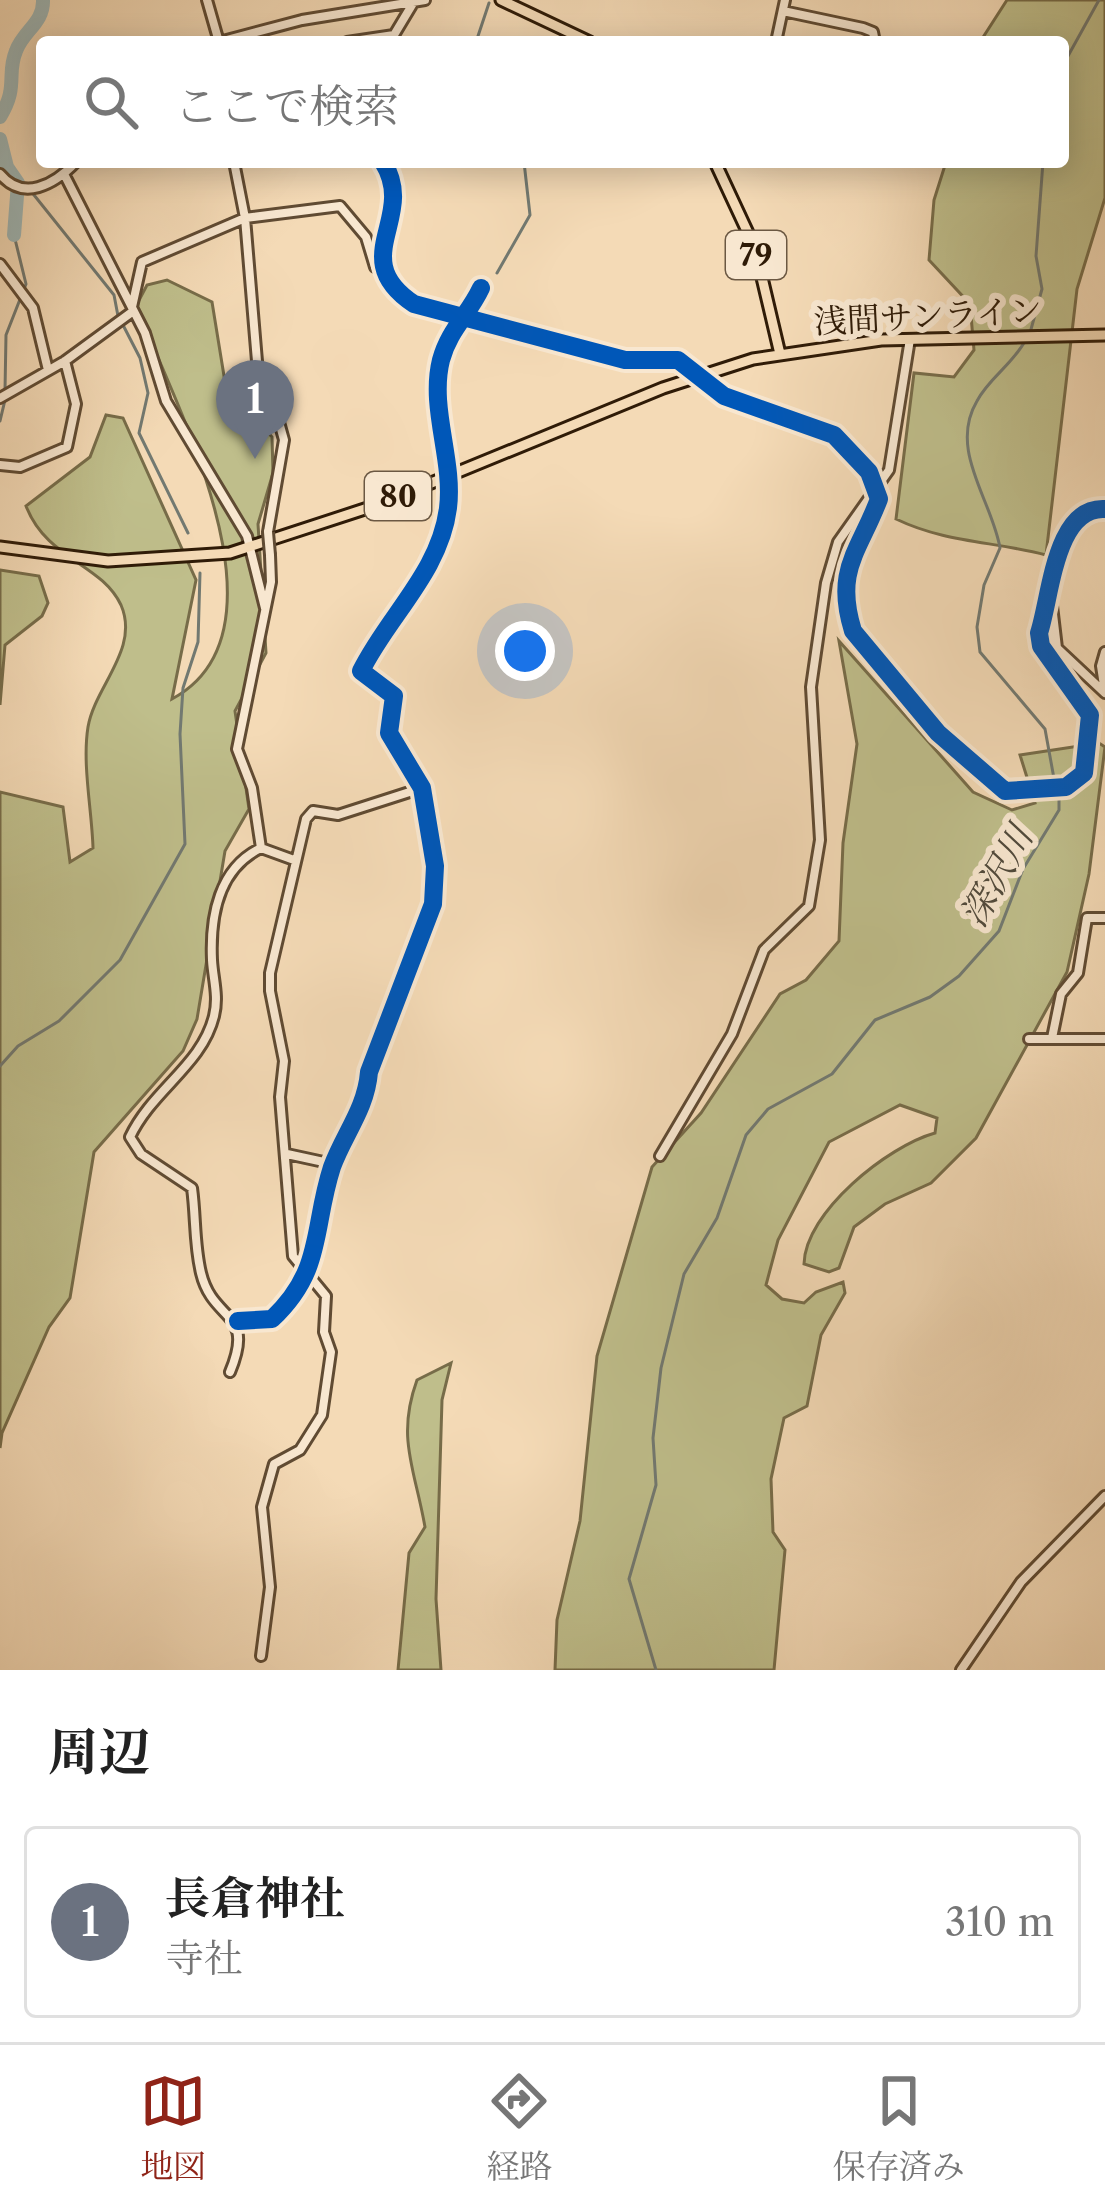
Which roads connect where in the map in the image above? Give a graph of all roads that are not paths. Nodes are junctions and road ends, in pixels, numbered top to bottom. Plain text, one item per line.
1 (207, 0) edge
2 (425, 0) edge
3 (501, 0) edge
4 (785, 0) edge
5 (412, 5) junction
6 (783, 11) junction
7 (217, 36) edge
8 (242, 36) edge
9 (387, 36) edge
10 (577, 36) edge
11 (777, 36) edge
12 (873, 36) edge
13 (70, 168) edge
14 (235, 168) edge
15 (385, 168) edge
16 (718, 168) edge
17 (0, 173) edge
18 (64, 174) junction
19 (245, 218) junction
20 (0, 264) edge
21 (382, 268) junction
22 (481, 288) dead end
23 (131, 312) junction
24 (458, 319) junction
25 (1105, 335) edge
26 (910, 339) junction
27 (780, 354) junction
28 (65, 361) junction
29 (48, 370) junction
30 (698, 375) junction
31 (0, 398) edge
32 (0, 465) edge
33 (448, 475) junction
34 (878, 492) junction
35 (1105, 509) edge
36 (0, 547) edge
37 (252, 548) junction
38 (1051, 596) junction
39 (265, 608) junction
40 (1105, 652) edge
41 (1105, 693) edge
42 (422, 788) junction
43 (261, 848) junction
44 (295, 860) junction
45 (1105, 918) edge
46 (1052, 1038) junction
47 (1029, 1039) dead end
48 (1105, 1039) edge
49 (287, 1154) junction
50 (660, 1156) dead end
51 (333, 1164) junction
52 (310, 1272) junction
53 (238, 1321) junction
54 (230, 1372) dead end
55 (1105, 1496) edge
56 (1098, 1505) junction
57 (1105, 1514) edge
58 (261, 1655) dead end
59 (961, 1670) edge

1 - 7 street
2 - 5 street
3 - 10 main road
4 - 6 street
5 - 8 street
5 - 9 street
6 - 11 street
6 - 12 street
13 - 18 street
14 - 19 street
15 - 21 street
16 - 27 main road, 79
17 - 18 street
18 - 23 street
19 - 21 street
19 - 23 street
19 - 39 street, bridge
20 - 29 street
21 - 24 street
22 - 24 street
23 - 28 street
23 - 37 street
24 - 30 street
24 - 33 street
25 - 26 main road, 浅間サンライン
26 - 27 main road, 浅間サンライン
26 - 34 street
27 - 30 main road, 浅間サンライン / 80
28 - 29 street
28 - 32 street
29 - 31 street
30 - 33 main road, 浅間サンライン / 80
30 - 34 street
33 - 37 main road, 浅間サンライン / 80
33 - 42 street
34 - 38 street
34 - 50 street
35 - 38 street
36 - 37 main road, 浅間サンライン / 80
37 - 39 street
38 - 41 street
39 - 43 street
40 - 41 street
42 - 44 street
42 - 51 street
43 - 44 street
43 - 53 street
44 - 49 street
45 - 46 street
46 - 47 street
46 - 48 street
49 - 51 street
49 - 52 street
51 - 52 street
52 - 53 street
52 - 58 street
53 - 54 street
55 - 56 street
56 - 57 street
56 - 59 street

